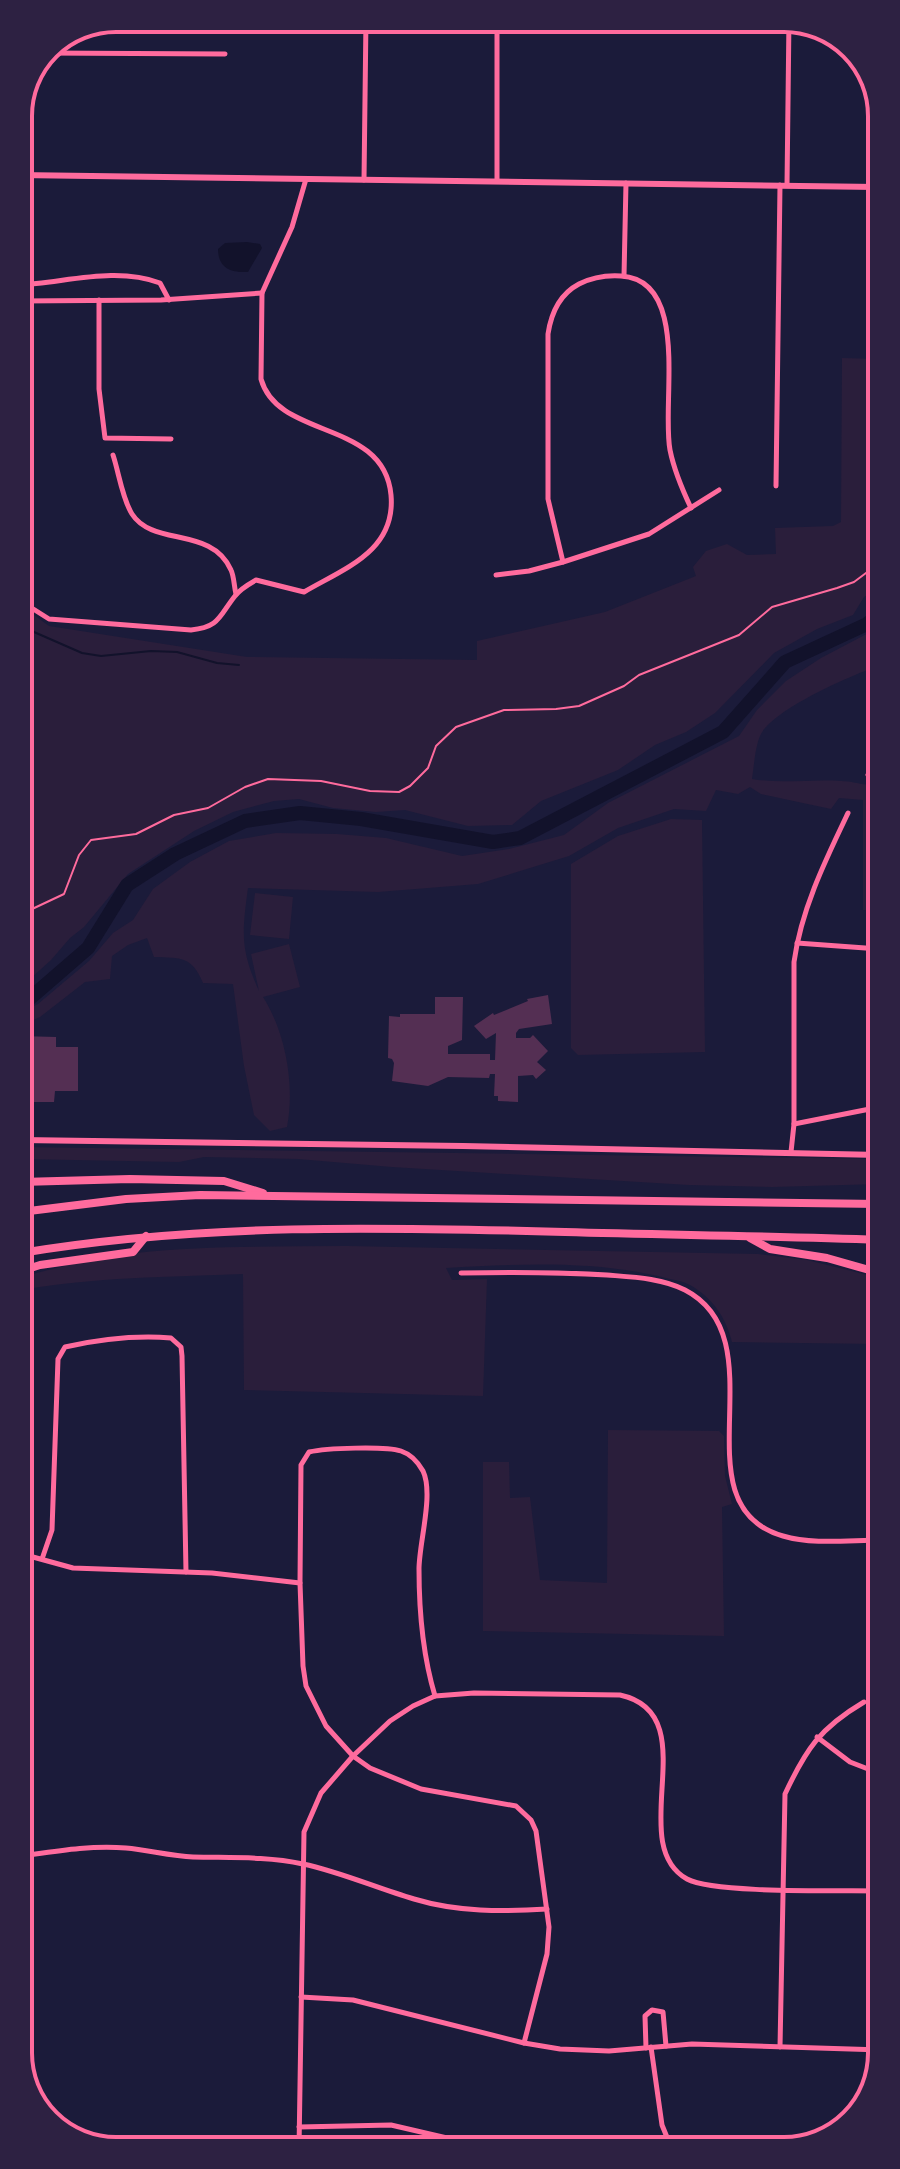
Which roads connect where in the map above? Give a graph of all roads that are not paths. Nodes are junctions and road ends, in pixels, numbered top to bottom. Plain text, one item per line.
1 (366, 32) edge
2 (497, 32) edge
3 (789, 32) edge
4 (60, 53) edge
5 (225, 54) dead end
6 (32, 175) edge
7 (306, 179) junction
8 (364, 180) junction
9 (497, 181) junction
10 (626, 183) junction
11 (784, 185) junction
12 (868, 187) edge
13 (624, 276) junction
14 (32, 284) edge
15 (262, 293) junction
16 (99, 300) junction
17 (169, 300) junction
18 (32, 301) edge
19 (171, 439) dead end
20 (113, 455) dead end
21 (776, 486) dead end
22 (719, 490) dead end
23 (691, 508) junction
24 (563, 562) junction
25 (496, 575) dead end
26 (236, 594) junction
27 (32, 608) edge
28 (848, 813) dead end
29 (797, 943) junction
30 (868, 948) edge
31 (868, 1109) edge
32 (794, 1124) junction
33 (32, 1140) edge
34 (791, 1152) junction
35 (868, 1155) edge
36 (32, 1182) edge
37 (271, 1196) junction
38 (868, 1204) edge
39 (32, 1211) edge
40 (746, 1235) junction
41 (146, 1236) junction
42 (868, 1240) edge
43 (32, 1252) edge
44 (32, 1268) edge
45 (868, 1270) edge
46 (461, 1273) dead end
47 (868, 1540) edge
48 (32, 1556) edge
49 (42, 1559) junction
50 (186, 1572) junction
51 (300, 1583) junction
52 (435, 1696) junction
53 (864, 1702) dead end
54 (817, 1737) junction
55 (353, 1756) junction
56 (868, 1769) edge
57 (32, 1855) edge
58 (302, 1864) junction
59 (782, 1888) junction
60 (868, 1891) edge
61 (547, 1909) junction
62 (301, 1997) junction
63 (524, 2043) junction
64 (666, 2046) junction
65 (780, 2047) junction
66 (649, 2048) junction
67 (868, 2050) edge
68 (299, 2127) junction
69 (299, 2137) edge
70 (443, 2137) edge
71 (667, 2137) edge

1 - 8 street
2 - 9 street
3 - 11 street
4 - 5 street
6 - 7 street
7 - 8 street
7 - 15 street
8 - 9 street
9 - 10 street
10 - 11 street
10 - 13 street
11 - 12 street
11 - 21 street
13 - 23 street
13 - 24 street
14 - 17 street
15 - 17 street
15 - 26 street
16 - 17 street
16 - 18 street
16 - 19 street
20 - 26 street
22 - 23 street
23 - 24 street
24 - 25 street
26 - 27 street
28 - 29 street
29 - 30 street
29 - 32 street
31 - 32 street
32 - 34 street
33 - 34 street
34 - 35 street
36 - 37 highway
37 - 38 highway
37 - 39 highway
40 - 41 highway
40 - 42 highway
40 - 45 highway
41 - 43 highway
41 - 44 highway
46 - 47 street
48 - 49 street
49 - 50 street
49 - 50 street
50 - 51 street
51 - 52 street
51 - 55 street
52 - 55 street
52 - 59 street
53 - 54 street
54 - 56 street
54 - 59 street
55 - 58 street
55 - 61 street
57 - 58 street
58 - 61 street
58 - 62 street
59 - 60 street
59 - 65 street
61 - 63 street
62 - 63 street
62 - 68 street
63 - 66 street
64 - 65 street
64 - 66 street
64 - 66 street
65 - 67 street
66 - 71 street
68 - 69 street
68 - 70 street

